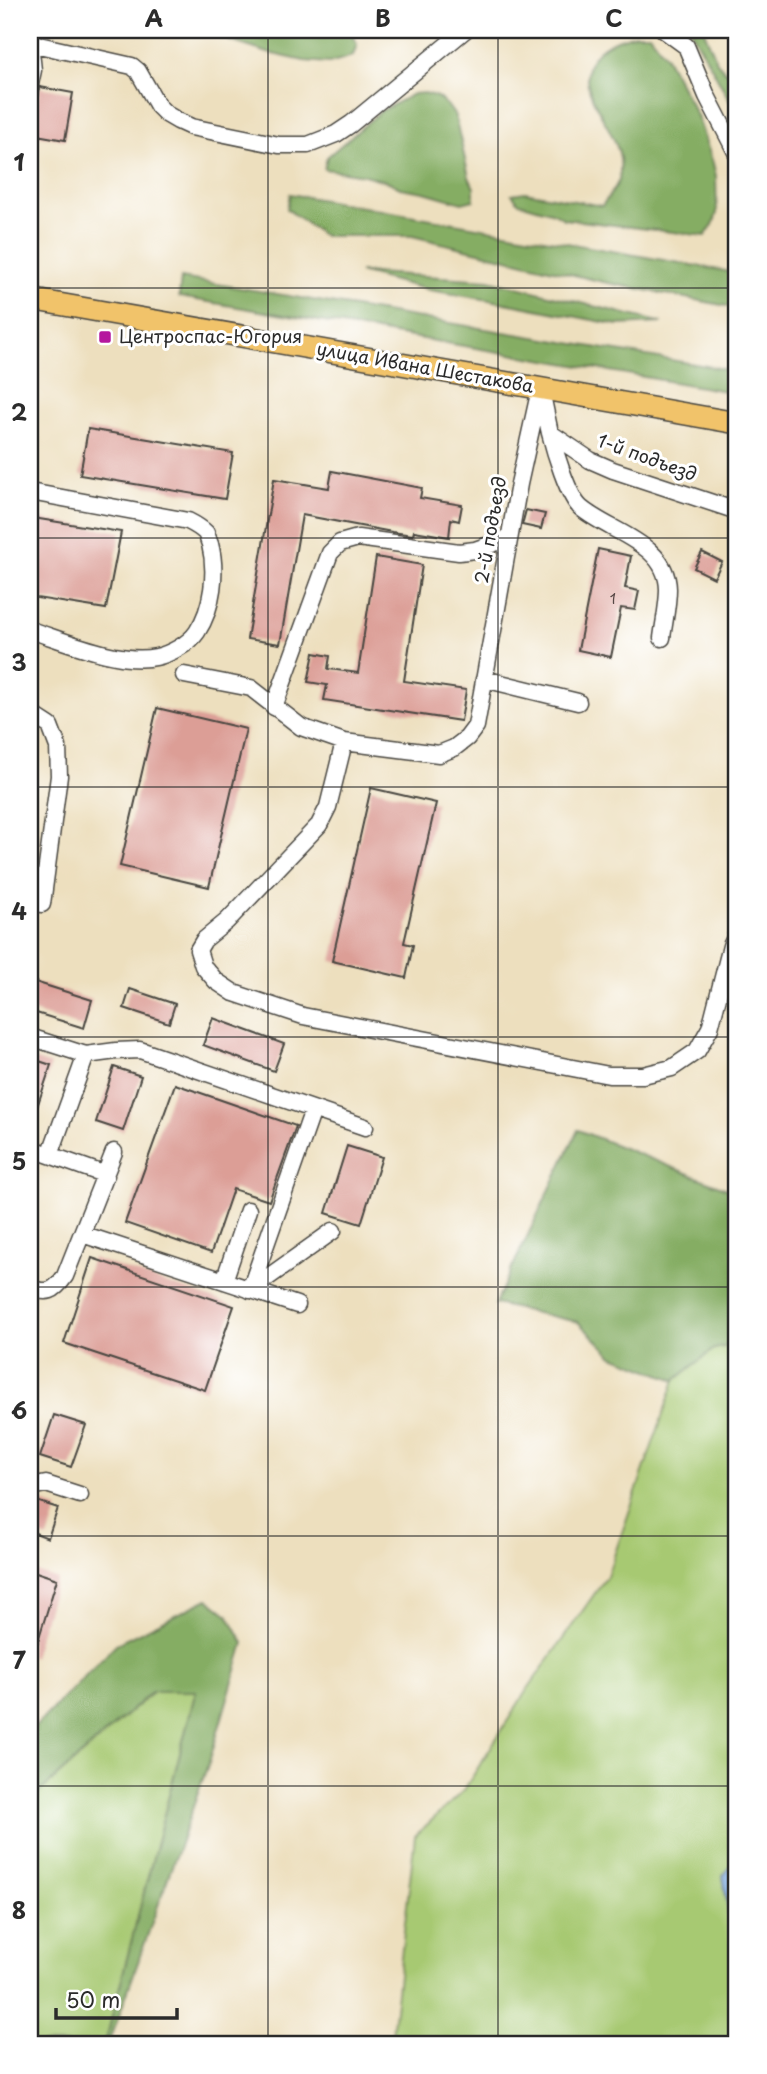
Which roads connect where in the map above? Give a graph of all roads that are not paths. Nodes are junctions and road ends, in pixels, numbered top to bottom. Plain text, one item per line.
1 (465, 30) edge
2 (664, 30) edge
3 (30, 42) edge
4 (30, 84) edge
5 (737, 153) edge
6 (30, 299) edge
7 (540, 388) junction
8 (737, 423) edge
9 (550, 433) junction
10 (30, 492) edge
11 (737, 512) edge
12 (509, 538) junction
13 (30, 630) edge
14 (662, 638) dead end
15 (184, 675) dead end
16 (484, 679) junction
17 (578, 702) dead end
18 (274, 707) junction
19 (30, 713) edge
20 (344, 742) junction
21 (42, 904) dead end
22 (737, 934) edge
23 (30, 1038) edge
24 (86, 1055) junction
25 (313, 1110) junction
26 (365, 1127) dead end
27 (30, 1148) edge
28 (114, 1152) dead end
29 (50, 1155) junction
30 (106, 1175) junction
31 (248, 1210) dead end
32 (333, 1231) dead end
33 (82, 1234) junction
34 (224, 1281) junction
35 (30, 1288) edge
36 (250, 1290) junction
37 (297, 1305) dead end
38 (30, 1487) edge
39 (80, 1495) dead end

1 - 3 street
2 - 5 street
3 - 4 street
6 - 7 main road, улица Ивана Шестакова
7 - 8 main road, улица Ивана Шестакова
7 - 9 street
7 - 12 street, 2-й подъезд
9 - 11 street, 1-й подъезд
9 - 14 street
10 - 13 street
12 - 16 street, 2-й подъезд
12 - 18 street
15 - 18 street, 2-й подъезд
16 - 17 street
16 - 20 street, 2-й подъезд
18 - 20 street, 2-й подъезд
19 - 21 street
20 - 22 street
23 - 24 street
24 - 25 street
24 - 29 street
25 - 26 street
25 - 36 street
27 - 29 street
28 - 30 street
29 - 30 street
30 - 33 street
31 - 34 street
32 - 36 street
33 - 34 street
33 - 35 street
34 - 36 street
36 - 37 street
38 - 39 street

